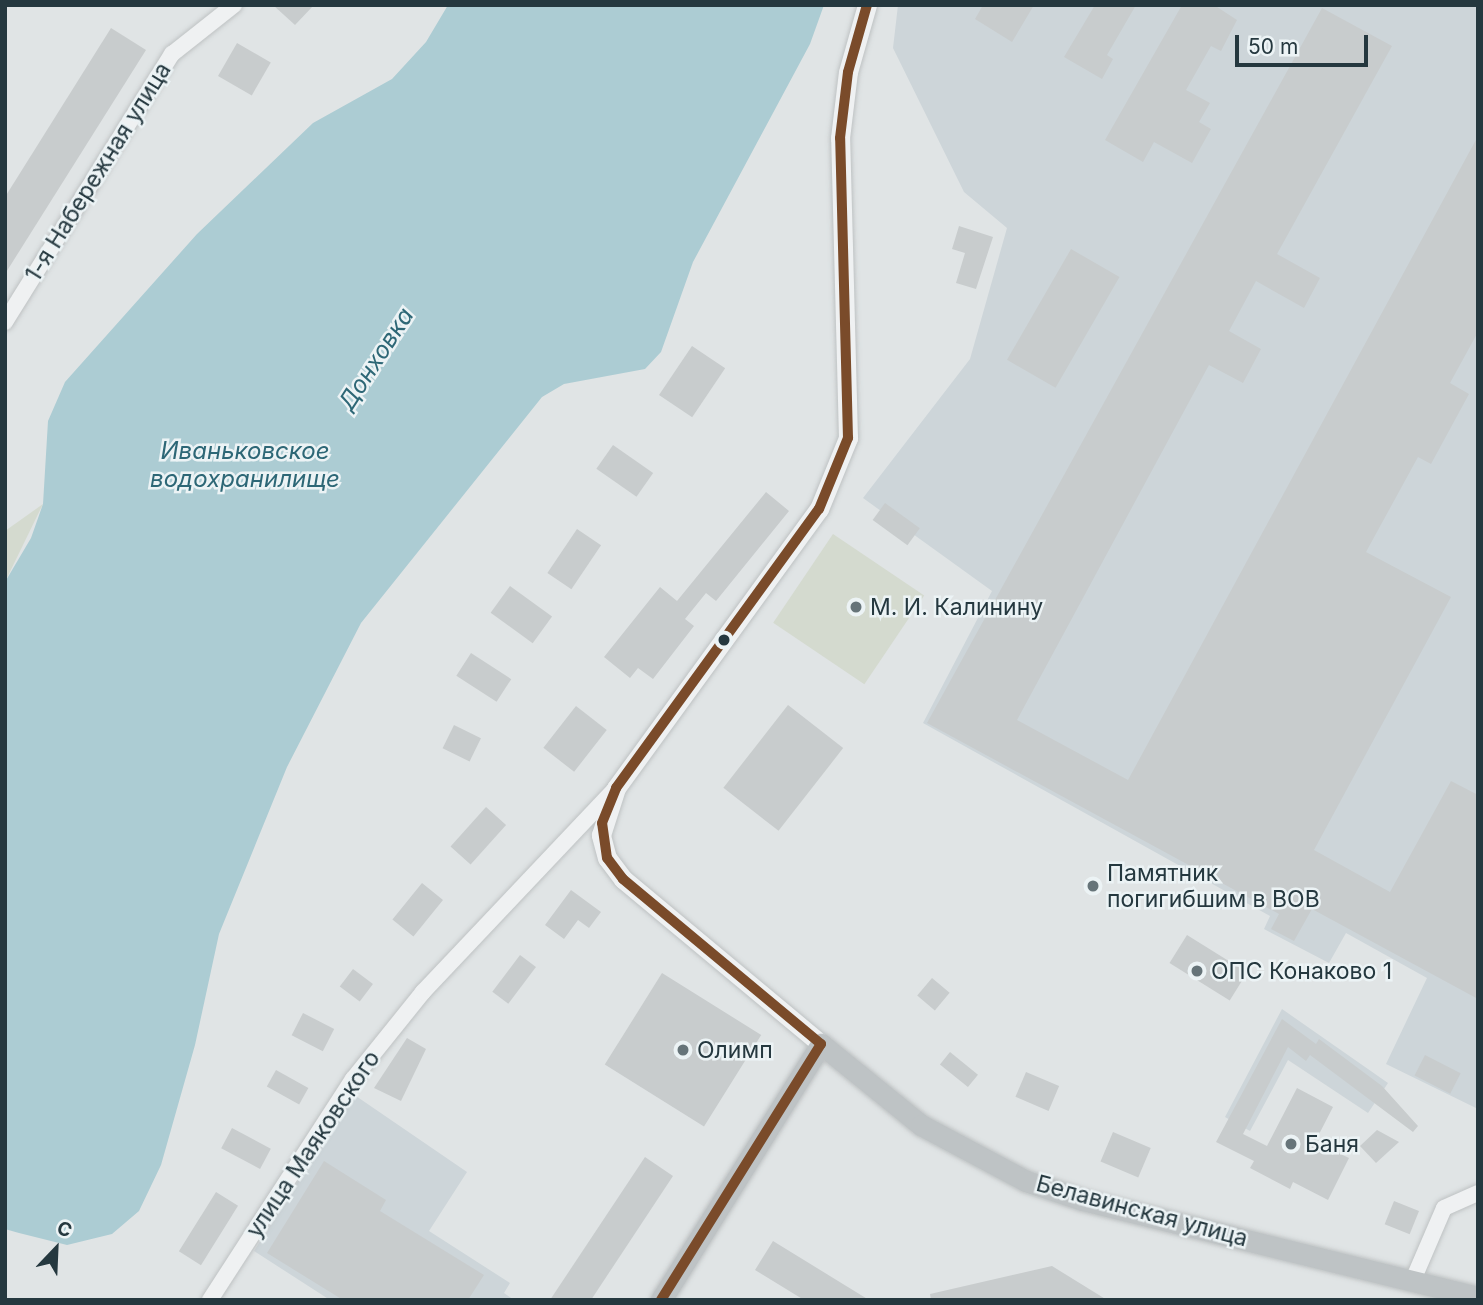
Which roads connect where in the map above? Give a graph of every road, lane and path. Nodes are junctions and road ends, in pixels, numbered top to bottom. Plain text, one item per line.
1 (234, 5) edge
2 (867, 5) edge
3 (5, 321) edge
4 (616, 788) junction
5 (821, 1044) junction
6 (1478, 1193) edge
7 (1413, 1280) junction
8 (1471, 1297) edge
9 (210, 1300) edge
10 (661, 1300) edge

1 - 3 street, 1-я Набережная улица
2 - 4 street, Белавинская улица
4 - 5 street, Белавинская улица
4 - 9 street, улица Маяковского
5 - 7 main road, Белавинская улица
5 - 10 main road
6 - 7 street
7 - 8 main road, Белавинская улица

